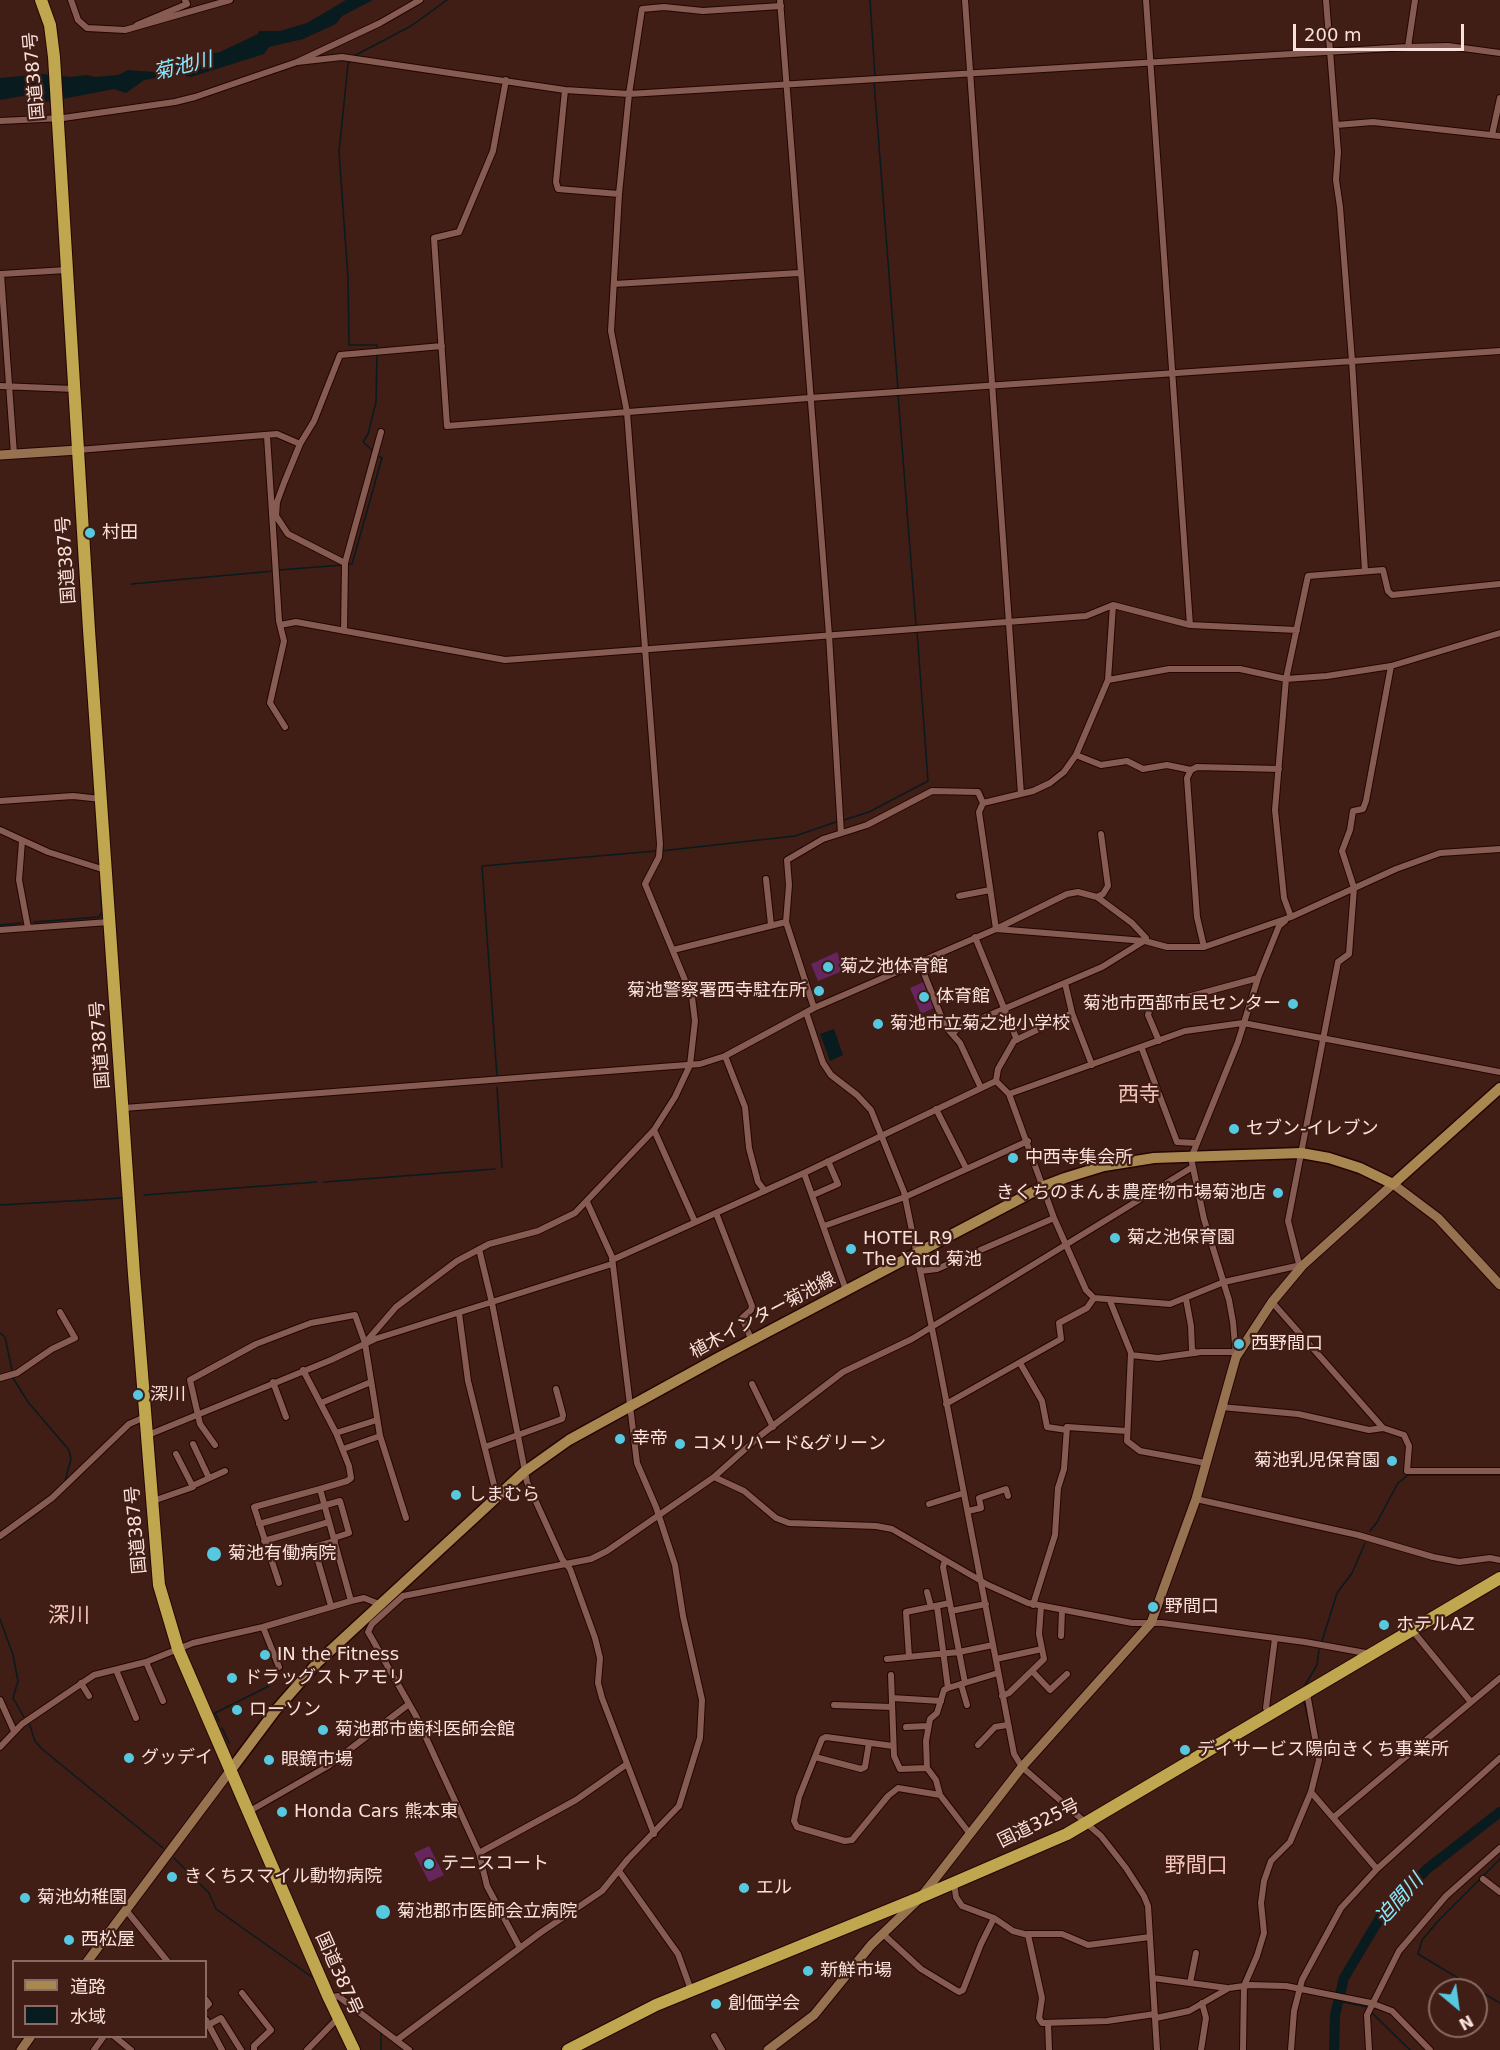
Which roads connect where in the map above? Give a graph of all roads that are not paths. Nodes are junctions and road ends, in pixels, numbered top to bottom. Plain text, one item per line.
1 (71, 0) edge
2 (185, 0) edge
3 (230, 0) edge
4 (420, 0) edge
5 (965, 0) edge
6 (1146, 0) edge
7 (1326, 0) edge
8 (1415, 0) edge
9 (43, 1) edge
10 (781, 3) edge
11 (125, 30) junction
12 (1408, 47) junction
13 (1329, 52) junction
14 (1500, 53) edge
15 (297, 62) junction
16 (1150, 62) junction
17 (972, 72) junction
18 (506, 80) junction
19 (788, 83) junction
20 (565, 90) junction
21 (629, 93) junction
22 (1500, 98) edge
23 (58, 117) junction
24 (0, 121) edge
25 (1336, 125) junction
26 (1492, 135) junction
27 (1500, 136) edge
28 (619, 194) junction
29 (66, 270) junction
30 (799, 273) junction
31 (614, 284) junction
32 (442, 346) junction
33 (1500, 351) edge
34 (1352, 361) junction
35 (1171, 375) junction
36 (0, 386) edge
37 (10, 386) junction
38 (992, 388) junction
39 (74, 389) junction
40 (809, 398) junction
41 (627, 412) junction
42 (381, 432) dead end
43 (267, 436) junction
44 (300, 444) junction
45 (78, 450) junction
46 (14, 454) junction
47 (0, 455) edge
48 (274, 516) junction
49 (345, 563) junction
50 (1365, 571) junction
51 (1500, 584) edge
52 (1113, 605) junction
53 (1009, 622) junction
54 (280, 625) junction
55 (1190, 625) junction
56 (1297, 630) junction
57 (344, 631) junction
58 (1500, 633) edge
59 (829, 635) junction
60 (646, 650) junction
61 (1391, 666) junction
62 (1108, 680) junction
63 (1286, 680) junction
64 (285, 727) dead end
65 (1076, 755) junction
66 (1279, 769) junction
67 (1191, 770) junction
68 (1021, 794) junction
69 (102, 799) junction
70 (0, 801) edge
71 (983, 803) junction
72 (0, 830) edge
73 (841, 832) junction
74 (1101, 834) dead end
75 (22, 841) junction
76 (1500, 849) edge
77 (107, 871) junction
78 (766, 879) dead end
79 (1354, 888) junction
80 (990, 890) junction
81 (959, 896) dead end
82 (1098, 897) junction
83 (1291, 917) junction
84 (110, 922) junction
85 (786, 922) junction
86 (771, 925) junction
87 (28, 928) junction
88 (996, 929) junction
89 (0, 930) edge
90 (975, 937) junction
91 (1145, 941) junction
92 (1204, 947) junction
93 (673, 950) junction
94 (919, 961) junction
95 (1258, 978) junction
96 (1065, 983) junction
97 (814, 1008) junction
98 (1004, 1009) junction
99 (806, 1012) junction
100 (1072, 1013) junction
101 (1243, 1023) junction
102 (953, 1034) junction
103 (1323, 1038) junction
104 (1017, 1040) junction
105 (1159, 1041) junction
106 (1142, 1049) junction
107 (725, 1056) junction
108 (690, 1065) junction
109 (1092, 1065) junction
110 (1500, 1072) edge
111 (996, 1081) junction
112 (981, 1088) junction
113 (1500, 1088) edge
114 (1009, 1094) junction
115 (124, 1108) junction
116 (936, 1108) junction
117 (654, 1130) junction
118 (881, 1136) junction
119 (1028, 1141) junction
120 (1195, 1143) junction
121 (1301, 1153) junction
122 (828, 1161) junction
123 (1191, 1163) junction
124 (966, 1168) junction
125 (804, 1173) junction
126 (1393, 1184) junction
127 (1044, 1186) junction
128 (765, 1191) junction
129 (813, 1195) junction
130 (905, 1197) junction
131 (587, 1203) junction
132 (716, 1213) junction
133 (1054, 1218) junction
134 (695, 1222) junction
135 (824, 1226) junction
136 (1067, 1245) junction
137 (479, 1249) junction
138 (916, 1253) junction
139 (612, 1262) junction
140 (1301, 1265) junction
141 (920, 1271) junction
142 (1224, 1282) junction
143 (1500, 1285) edge
144 (846, 1290) junction
145 (1094, 1298) junction
146 (1186, 1299) junction
147 (1110, 1301) junction
148 (1272, 1302) junction
149 (492, 1303) junction
150 (60, 1312) dead end
151 (459, 1313) junction
152 (931, 1327) junction
153 (752, 1341) junction
154 (365, 1342) junction
155 (1196, 1353) junction
156 (1235, 1354) junction
157 (1131, 1355) junction
158 (1020, 1363) junction
159 (303, 1370) junction
160 (0, 1378) edge
161 (273, 1382) junction
162 (371, 1382) junction
163 (752, 1384) dead end
164 (556, 1389) dead end
165 (321, 1403) junction
166 (946, 1404) junction
167 (632, 1406) junction
168 (1221, 1407) junction
169 (199, 1414) junction
170 (286, 1416) dead end
171 (146, 1417) junction
172 (377, 1420) junction
173 (773, 1427) junction
174 (1383, 1428) junction
175 (1067, 1430) junction
176 (1127, 1431) junction
177 (336, 1433) junction
178 (148, 1435) junction
179 (517, 1435) junction
180 (380, 1436) junction
181 (193, 1444) dead end
182 (215, 1445) dead end
183 (485, 1447) junction
184 (343, 1449) junction
185 (176, 1454) dead end
186 (1206, 1463) junction
187 (225, 1471) dead end
188 (1500, 1471) edge
189 (524, 1472) junction
190 (714, 1477) junction
191 (209, 1478) junction
192 (192, 1486) junction
193 (320, 1489) junction
194 (963, 1493) junction
195 (1008, 1496) dead end
196 (497, 1497) junction
197 (1196, 1499) junction
198 (152, 1501) junction
199 (929, 1504) dead end
200 (324, 1505) junction
201 (968, 1511) junction
202 (658, 1515) junction
203 (406, 1518) dead end
204 (329, 1522) junction
205 (259, 1524) junction
206 (0, 1536) edge
207 (334, 1539) junction
208 (264, 1541) junction
209 (945, 1560) junction
210 (1500, 1560) edge
211 (566, 1563) junction
212 (1500, 1578) edge
213 (981, 1581) junction
214 (279, 1583) dead end
215 (927, 1592) dead end
216 (393, 1597) junction
217 (351, 1601) junction
218 (379, 1604) junction
219 (986, 1604) junction
220 (1033, 1605) junction
221 (331, 1606) junction
222 (1041, 1606) junction
223 (934, 1607) junction
224 (951, 1607) junction
225 (1062, 1610) junction
226 (1150, 1623) junction
227 (263, 1627) junction
228 (1412, 1630) junction
229 (1061, 1636) dead end
230 (1275, 1638) junction
231 (993, 1645) junction
232 (178, 1649) junction
233 (1042, 1649) junction
234 (959, 1652) junction
235 (942, 1654) junction
236 (1371, 1654) junction
237 (909, 1657) junction
238 (887, 1659) dead end
239 (996, 1659) junction
240 (146, 1662) junction
241 (279, 1667) dead end
242 (116, 1670) junction
243 (1032, 1671) junction
244 (998, 1673) junction
245 (1066, 1674) dead end
246 (891, 1675) dead end
247 (1500, 1678) edge
248 (81, 1683) junction
249 (963, 1684) junction
250 (948, 1688) junction
251 (1307, 1693) junction
252 (89, 1696) dead end
253 (1002, 1696) junction
254 (892, 1698) junction
255 (0, 1700) edge
256 (163, 1701) dead end
257 (941, 1701) junction
258 (1471, 1702) junction
259 (409, 1704) junction
260 (834, 1705) dead end
261 (967, 1705) dead end
262 (892, 1707) junction
263 (1270, 1715) junction
264 (136, 1718) dead end
265 (928, 1725) junction
266 (1007, 1725) junction
267 (906, 1726) dead end
268 (14, 1731) junction
269 (869, 1743) junction
270 (978, 1745) dead end
271 (893, 1746) junction
272 (0, 1747) edge
273 (814, 1758) junction
274 (1500, 1758) edge
275 (627, 1764) junction
276 (1022, 1767) junction
277 (927, 1768) junction
278 (230, 1771) junction
279 (1311, 1792) junction
280 (940, 1795) junction
281 (248, 1812) junction
282 (1334, 1817) junction
283 (1087, 1822) junction
284 (654, 1834) junction
285 (970, 1834) junction
286 (1500, 1848) edge
287 (479, 1853) junction
288 (1377, 1869) junction
289 (618, 1871) junction
290 (1483, 1879) dead end
291 (954, 1883) junction
292 (1500, 1892) edge
293 (921, 1897) junction
294 (126, 1910) junction
295 (994, 1918) junction
296 (883, 1934) junction
297 (1028, 1934) junction
298 (1150, 1937) junction
299 (520, 1947) junction
300 (1196, 1953) dead end
301 (88, 1960) edge
302 (166, 1960) edge
303 (1154, 1978) junction
304 (1190, 1983) junction
305 (1244, 1986) junction
306 (1229, 1988) junction
307 (1299, 1989) junction
308 (691, 1990) junction
309 (242, 1993) dead end
310 (329, 1998) junction
311 (1202, 2003) junction
312 (1371, 2003) junction
313 (1156, 2016) junction
314 (338, 2018) junction
315 (207, 2023) edge
316 (1048, 2023) junction
317 (714, 2036) dead end
318 (30, 2038) edge
319 (103, 2038) edge
320 (115, 2038) edge
321 (397, 2040) junction
322 (21, 2050) edge
323 (94, 2050) edge
324 (131, 2050) edge
325 (222, 2050) edge
326 (241, 2050) edge
327 (253, 2050) edge
328 (307, 2050) edge
329 (354, 2050) edge
330 (408, 2050) edge
331 (568, 2050) edge
332 (722, 2050) edge
333 (768, 2050) edge
334 (1049, 2050) edge
335 (1157, 2050) edge
336 (1201, 2050) edge
337 (1243, 2050) edge
338 (1291, 2050) edge
339 (1369, 2050) edge
340 (1430, 2050) edge

1 - 11 street
2 - 11 street
3 - 11 street
4 - 15 street
5 - 17 street
6 - 16 street
7 - 13 street
8 - 12 street
9 - 23 highway, 国道387号
10 - 19 street
10 - 21 street
12 - 13 street
12 - 14 street
13 - 16 street
13 - 25 street
15 - 18 street
15 - 23 street
16 - 17 street
16 - 35 street
17 - 19 street
17 - 38 street
18 - 20 street
18 - 32 street
19 - 21 street
19 - 30 street
20 - 21 street
20 - 28 street
21 - 28 street
22 - 26 street
23 - 24 street
23 - 29 highway, 国道387号
25 - 26 street
25 - 34 street
26 - 27 street
28 - 31 street
29 - 37 street
29 - 39 highway, 国道387号
30 - 31 street
30 - 40 street
31 - 41 street
32 - 41 street
32 - 44 street
33 - 34 street
34 - 35 street
34 - 50 street
35 - 38 street
35 - 55 street
36 - 37 street
37 - 39 street
37 - 46 street
38 - 40 street
38 - 53 street
39 - 45 highway, 国道387号
40 - 41 street
40 - 59 street
41 - 60 street
42 - 49 street
43 - 44 street
43 - 45 street
43 - 48 street
44 - 48 street
45 - 46 street
45 - 69 highway, 国道387号
46 - 47 street
48 - 49 street
48 - 54 street
49 - 57 street
50 - 51 street
50 - 56 street
52 - 53 street
52 - 55 street
52 - 62 street
53 - 59 street
53 - 68 street
54 - 57 street
54 - 64 street
55 - 56 street
56 - 63 street
57 - 60 street
58 - 61 street
59 - 60 street
59 - 73 street
60 - 93 street
61 - 63 street
61 - 79 street
62 - 63 street
62 - 65 street
63 - 66 street
65 - 67 street
65 - 68 street
66 - 67 street
66 - 83 street
67 - 92 street
68 - 71 street
69 - 70 street
69 - 77 highway, 国道387号
71 - 73 street
71 - 80 street
72 - 75 street
73 - 85 street
74 - 82 street
75 - 77 street
75 - 87 street
76 - 79 street
77 - 84 highway, 国道387号
78 - 86 street
79 - 83 street
79 - 103 street
80 - 81 street
80 - 88 street
82 - 88 street
82 - 91 street
83 - 92 street
83 - 95 street
84 - 87 street
84 - 115 highway, 国道387号
85 - 86 street
85 - 97 street
86 - 93 street
87 - 89 street
88 - 90 street
88 - 91 street
90 - 94 street
90 - 98 street
91 - 92 street
91 - 96 street
93 - 108 street
94 - 97 street
94 - 102 street
95 - 101 street
95 - 105 street
96 - 98 street
96 - 100 street
97 - 99 street
98 - 102 street
98 - 104 street
99 - 107 street
99 - 118 street
100 - 104 street
100 - 109 street
101 - 103 street
101 - 105 street
101 - 120 street
102 - 112 street
103 - 110 street
103 - 121 street
104 - 111 street
105 - 106 street
106 - 109 street
106 - 120 street
107 - 108 street
107 - 128 street
108 - 115 street
108 - 117 street
109 - 114 street
111 - 112 street
111 - 114 street
112 - 116 street
113 - 126 main road
114 - 119 street
115 - 171 highway, 国道387号
116 - 118 street
116 - 124 street
117 - 131 street
117 - 134 street
118 - 122 street
118 - 130 street
119 - 124 street
119 - 127 street
120 - 123 street
121 - 123 main road, 植木インター菊池線
121 - 126 main road, 植木インター菊池線
121 - 140 street
122 - 125 street
122 - 129 street
123 - 127 main road, 植木インター菊池線
123 - 136 street
123 - 142 street
124 - 130 street
125 - 128 street
125 - 129 street
126 - 140 street
126 - 143 street
127 - 133 street
127 - 138 main road, 植木インター菊池線
128 - 132 street
129 - 135 street
130 - 135 street
130 - 138 street
131 - 137 street
131 - 139 street
132 - 134 street
132 - 153 street
133 - 136 street
133 - 141 street
134 - 139 street
135 - 144 street
136 - 145 street
136 - 152 street
137 - 149 street
137 - 154 street
138 - 141 street
138 - 144 main road, 植木インター菊池線
139 - 149 street
139 - 167 street
140 - 142 street
140 - 148 street
141 - 152 street
142 - 146 street
142 - 156 street
144 - 153 main road, 植木インター菊池線
145 - 147 street
145 - 158 street
146 - 147 street
146 - 155 street
147 - 157 street
148 - 156 street
148 - 174 street
149 - 151 street
149 - 179 street
150 - 160 street
151 - 154 street
151 - 183 street
152 - 166 street
152 - 173 street
153 - 167 main road, 植木インター菊池線
154 - 159 street
154 - 162 street
154 - 169 street
155 - 156 street
155 - 157 street
156 - 168 street
157 - 176 street
158 - 166 street
158 - 175 street
159 - 161 street
159 - 165 street
161 - 169 street
161 - 170 street
162 - 165 street
162 - 172 street
163 - 173 street
164 - 179 street
165 - 177 street
166 - 194 street
167 - 189 main road, 植木インター菊池線
167 - 202 street
168 - 174 street
168 - 186 street
169 - 178 street
169 - 182 street
171 - 178 highway, 国道387号
171 - 206 street
172 - 177 street
172 - 180 street
173 - 190 street
174 - 188 street
175 - 176 street
175 - 220 street
176 - 186 street
177 - 184 street
178 - 198 highway, 国道387号
179 - 183 street
179 - 189 street
180 - 184 street
180 - 203 street
181 - 191 street
183 - 196 street
184 - 193 street
185 - 192 street
186 - 197 street
187 - 191 street
189 - 196 main road, 植木インター菊池線
189 - 211 street
190 - 202 street
190 - 209 street
191 - 192 street
192 - 198 street
193 - 200 street
193 - 205 street
194 - 199 street
194 - 201 street
195 - 201 street
196 - 216 main road, 植木インター菊池線
197 - 210 street
197 - 226 street
198 - 232 highway, 国道387号
200 - 204 street
200 - 205 street
200 - 207 street
201 - 213 street
202 - 211 street
202 - 284 street
204 - 207 street
204 - 208 street
205 - 208 street
207 - 217 street
207 - 221 street
208 - 214 street
209 - 213 street
209 - 224 street
211 - 216 street
211 - 275 street
212 - 228 highway, 国道325号
213 - 219 street
213 - 220 street
215 - 223 street
216 - 218 main road, 植木インター菊池線
216 - 259 street
217 - 218 street
217 - 221 street
218 - 278 main road, 植木インター菊池線
219 - 224 street
219 - 231 street
220 - 222 street
221 - 227 street
222 - 225 street
222 - 233 street
223 - 224 street
223 - 235 street
223 - 237 street
224 - 234 street
225 - 226 street
225 - 229 street
226 - 230 street
226 - 276 street
227 - 232 street
227 - 241 street
228 - 236 highway, 国道325号
228 - 258 street
230 - 236 street
230 - 263 street
231 - 234 street
231 - 239 street
232 - 240 street
232 - 278 highway, 国道387号
233 - 239 street
233 - 243 street
234 - 235 street
234 - 249 street
235 - 237 street
235 - 250 street
236 - 251 highway, 国道325号
237 - 238 street
239 - 244 street
240 - 242 street
240 - 256 street
242 - 248 street
242 - 264 street
243 - 245 street
243 - 253 street
244 - 249 street
244 - 253 street
246 - 254 street
247 - 258 street
248 - 252 street
248 - 268 street
249 - 250 street
249 - 261 street
250 - 257 street
251 - 263 highway, 国道325号
251 - 279 street
253 - 266 street
254 - 257 street
254 - 262 street
255 - 268 street
257 - 265 street
258 - 282 street
259 - 281 street
259 - 287 street
260 - 262 street
262 - 271 street
263 - 283 highway, 国道325号
265 - 267 street
265 - 277 street
266 - 270 street
266 - 276 street
268 - 272 street
269 - 271 street
269 - 273 street
269 - 273 street
271 - 277 street
273 - 280 street
274 - 288 street
275 - 284 street
275 - 287 street
276 - 283 street
276 - 285 street
277 - 280 street
278 - 281 highway, 国道387号
278 - 294 street
279 - 282 street
279 - 305 street
280 - 285 street
281 - 310 highway, 国道387号
282 - 288 street
283 - 291 highway, 国道325号
283 - 298 street
284 - 289 street
285 - 293 street
286 - 312 street
287 - 299 street
288 - 307 street
289 - 299 street
289 - 308 street
290 - 292 street
291 - 293 highway, 国道325号
291 - 295 street
293 - 296 street
293 - 308 highway, 国道325号
294 - 301 street
294 - 302 street
295 - 296 street
295 - 297 street
296 - 333 street
297 - 298 street
297 - 316 street
298 - 303 street
299 - 321 street
300 - 304 street
303 - 304 street
303 - 313 street
304 - 306 street
305 - 306 street
305 - 307 street
305 - 337 street
306 - 311 street
307 - 312 street
307 - 338 street
308 - 331 highway, 国道325号
309 - 327 street
310 - 314 highway, 国道387号
310 - 321 street
311 - 313 street
311 - 336 street
312 - 339 street
312 - 340 street
313 - 316 street
313 - 335 street
314 - 328 street
314 - 329 highway, 国道387号
315 - 325 street
315 - 326 street
316 - 334 street
317 - 332 street
318 - 322 street
319 - 323 street
320 - 324 street
321 - 330 street

